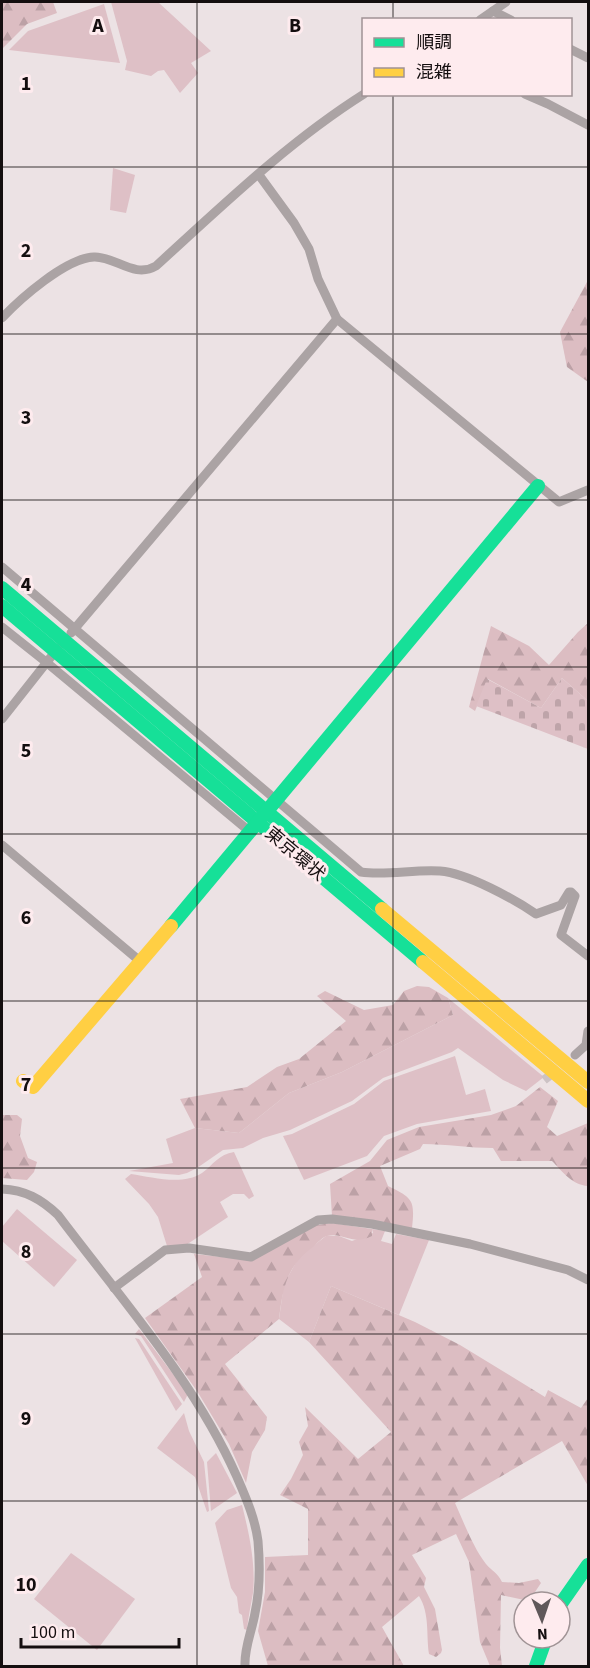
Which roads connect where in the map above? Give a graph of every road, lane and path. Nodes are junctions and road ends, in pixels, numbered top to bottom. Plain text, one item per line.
1 (506, 2) edge
2 (493, 11) junction
3 (483, 18) edge
4 (507, 18) edge
5 (572, 50) edge
6 (588, 58) edge
7 (362, 95) edge
8 (530, 96) edge
9 (588, 125) edge
10 (259, 175) junction
11 (2, 318) edge
12 (337, 319) junction
13 (538, 486) junction
14 (588, 490) edge
15 (2, 567) edge
16 (2, 588) edge
17 (2, 606) edge
18 (2, 627) edge
19 (74, 630) junction
20 (55, 651) junction
21 (2, 720) edge
22 (276, 799) junction
23 (266, 810) junction
24 (253, 826) junction
25 (2, 845) edge
26 (588, 956) edge
27 (141, 962) junction
28 (588, 1032) edge
29 (575, 1055) dead end
30 (23, 1081) dead end
31 (588, 1082) edge
32 (588, 1101) edge
33 (2, 1189) edge
34 (588, 1280) edge
35 (114, 1288) junction
36 (588, 1565) edge
37 (570, 1590) edge
38 (542, 1650) edge
39 (245, 1666) edge
40 (536, 1666) edge

1 - 2 street
2 - 3 street
2 - 4 street
5 - 6 street
7 - 10 street
8 - 9 street
10 - 11 street
10 - 12 street
12 - 13 street
12 - 19 street
13 - 14 street
13 - 22 main road
15 - 19 street
16 - 20 main road, 東京環状
17 - 20 main road, 東京環状
18 - 20 street
19 - 20 street
19 - 22 street
20 - 21 street
20 - 23 main road, 東京環状
20 - 24 main road, 東京環状
22 - 23 main road
22 - 26 street
23 - 24 main road
23 - 31 main road, 東京環状
24 - 27 main road
24 - 32 main road, 東京環状
25 - 27 street
27 - 30 main road
28 - 29 street
33 - 35 street
34 - 35 street
35 - 39 street
36 - 37 main road
38 - 40 main road

